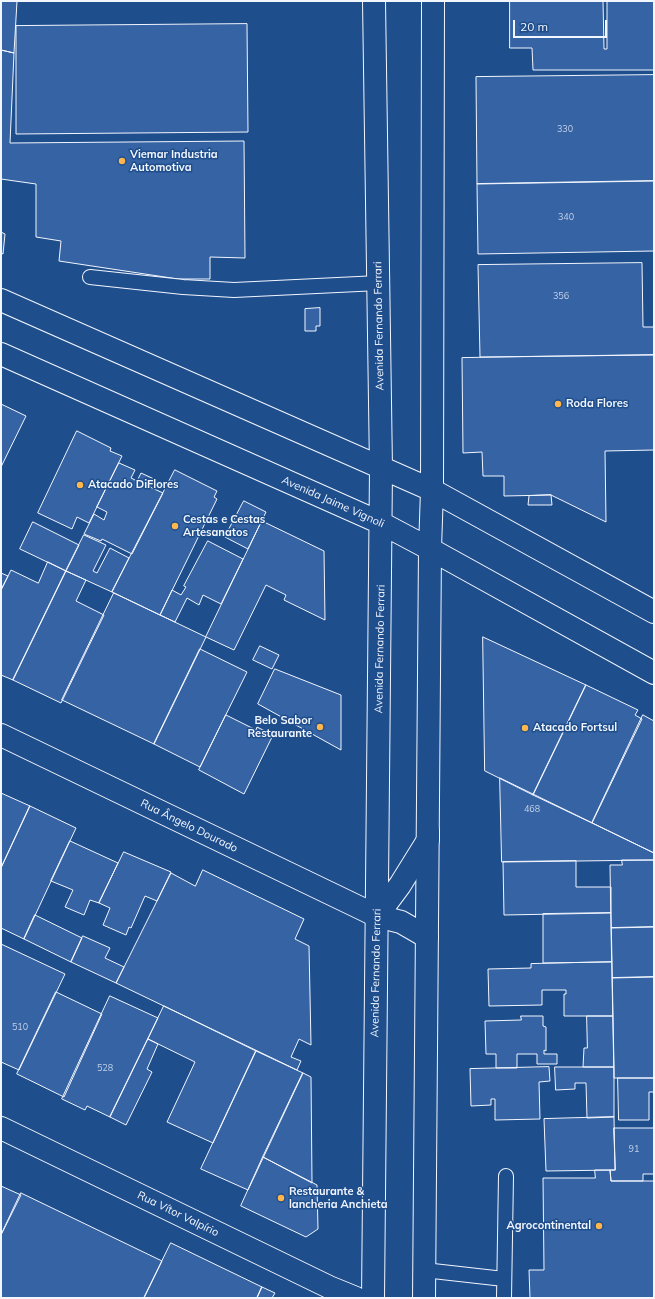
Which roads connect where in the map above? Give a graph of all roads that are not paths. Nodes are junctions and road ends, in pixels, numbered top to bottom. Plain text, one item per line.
1 (374, 1) edge
2 (433, 1) edge
3 (90, 277) dead end
4 (379, 283) junction
5 (1, 300) edge
6 (1, 354) edge
7 (381, 468) junction
8 (432, 490) junction
9 (381, 523) junction
10 (430, 548) junction
11 (654, 611) edge
12 (654, 673) edge
13 (1, 735) edge
14 (428, 825) junction
15 (377, 916) junction
16 (427, 937) junction
17 (1, 1128) edge
18 (506, 1176) dead end
19 (424, 1270) junction
20 (504, 1279) junction
21 (356, 1298) edge
22 (373, 1298) edge
23 (424, 1298) edge
24 (504, 1298) edge

1 - 4 street, Avenida Fernando Ferrari
2 - 8 street
3 - 4 lane
4 - 7 street, Avenida Fernando Ferrari
5 - 7 street
6 - 9 street, Avenida Jaime Vignoli
7 - 8 street
7 - 9 street, Avenida Fernando Ferrari
8 - 10 street
8 - 11 street
9 - 10 street, Avenida Jaime Vignoli
9 - 15 street, Avenida Fernando Ferrari
10 - 12 street, Avenida Jaime Vignoli
10 - 14 street
13 - 15 street, Rua Ângelo Dourado
14 - 15 street
14 - 16 street
15 - 16 street, Rua Ângelo Dourado
15 - 22 street, Avenida Fernando Ferrari
16 - 19 street
17 - 21 street, Rua Vítor Valpírio
18 - 20 lane
19 - 20 lane
19 - 23 street
20 - 24 lane

